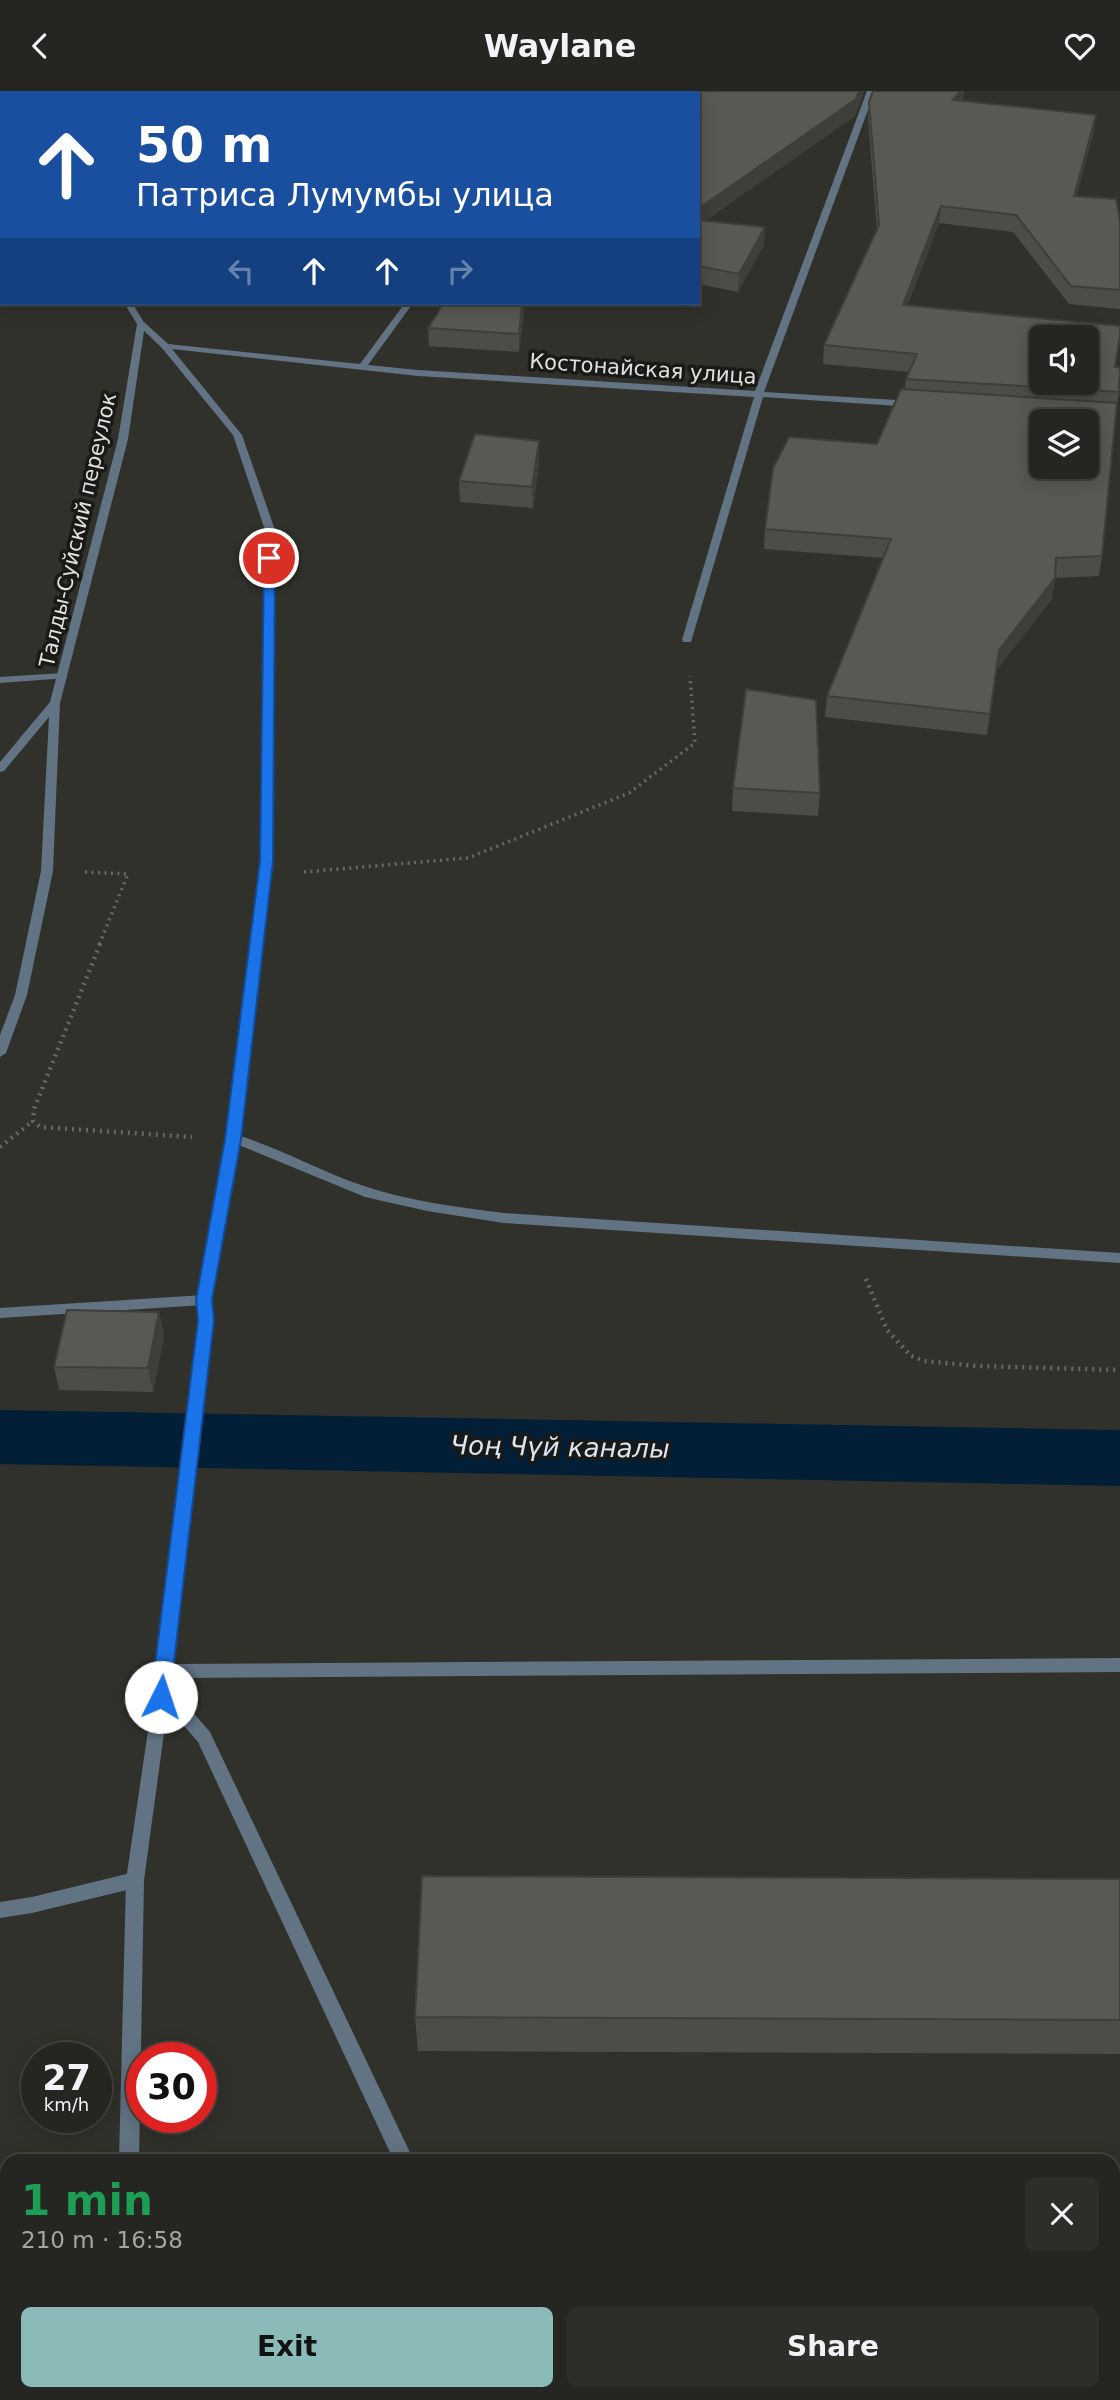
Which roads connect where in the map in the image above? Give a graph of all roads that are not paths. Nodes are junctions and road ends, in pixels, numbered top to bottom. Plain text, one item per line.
1 (871, 91) edge
2 (129, 305) edge
3 (408, 305) edge
4 (141, 324) junction
5 (165, 346) junction
6 (362, 367) junction
7 (759, 394) junction
8 (926, 405) edge
9 (687, 640) road end
10 (63, 676) junction
11 (0, 680) edge
12 (55, 703) junction
13 (0, 769) edge
14 (0, 1053) edge
15 (233, 1139) junction
16 (1120, 1258) edge
17 (204, 1300) junction
18 (0, 1313) edge
19 (1120, 1665) edge
20 (163, 1671) junction
21 (161, 1697) junction
22 (135, 1880) junction
23 (0, 1910) edge
24 (129, 2154) edge
25 (401, 2154) edge

1 - 7 street
2 - 4 street
3 - 6 street
4 - 5 street
4 - 10 street, Талды-Суйский переулок
5 - 6 street, Костонайская улица
5 - 15 street
6 - 7 street, Костонайская улица
7 - 8 street, Костонайская улица
7 - 9 street
10 - 11 street
10 - 12 street, Талды-Суйский переулок
12 - 13 street, Талды-Суйский переулок
12 - 14 street, Талды-Суйский переулок
15 - 16 street
15 - 17 street
17 - 18 street
17 - 20 street
19 - 20 street
20 - 21 street
21 - 22 street
21 - 25 street
22 - 23 street
22 - 24 street

